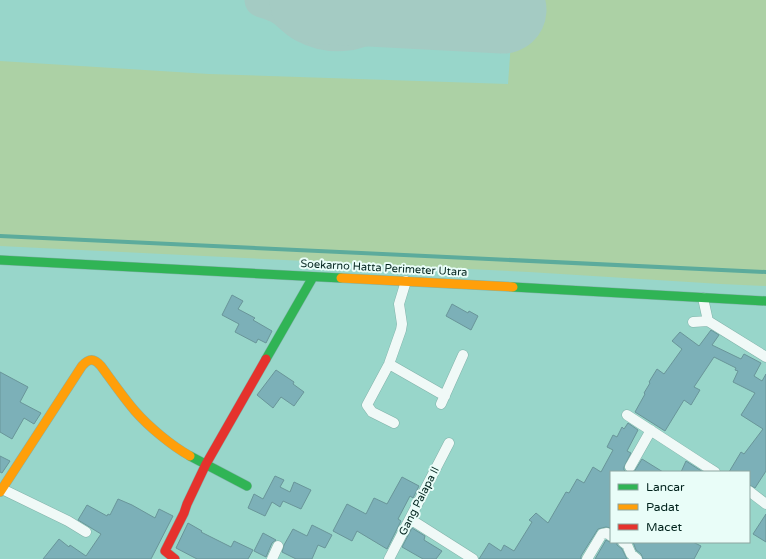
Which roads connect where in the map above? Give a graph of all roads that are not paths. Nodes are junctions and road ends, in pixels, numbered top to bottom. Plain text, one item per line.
1 (0, 260) edge
2 (313, 277) junction
3 (406, 281) junction
4 (703, 298) junction
5 (766, 301) edge
6 (708, 321) junction
7 (693, 322) dead end
8 (463, 355) dead end
9 (766, 357) edge
10 (389, 364) junction
11 (627, 415) dead end
12 (394, 423) dead end
13 (651, 430) junction
14 (449, 444) dead end
15 (206, 464) junction
16 (630, 467) dead end
17 (713, 471) edge
18 (247, 486) dead end
19 (1, 490) edge
20 (750, 492) edge
21 (766, 504) edge
22 (410, 519) junction
23 (86, 532) dead end
24 (610, 535) edge
25 (625, 543) edge
26 (278, 546) dead end
27 (175, 559) edge
28 (272, 559) edge
29 (389, 559) edge
30 (473, 559) edge
31 (587, 559) edge
32 (637, 559) edge

1 - 2 main road, Soekarno Hatta Perimeter Utara
2 - 3 main road, Soekarno Hatta Perimeter Utara
2 - 15 main road
3 - 4 main road, Soekarno Hatta Perimeter Utara
3 - 10 street
4 - 5 main road, Soekarno Hatta Perimeter Utara
4 - 6 street
6 - 7 street
6 - 9 street
8 - 10 street
10 - 12 street
11 - 13 street
13 - 16 street
13 - 17 street
14 - 22 street, Gang Palapa II
15 - 18 main road
15 - 19 main road
15 - 27 main road
19 - 23 street
20 - 21 street
22 - 29 street, Gang Palapa II
22 - 30 street
24 - 31 street
25 - 32 street
26 - 28 street

